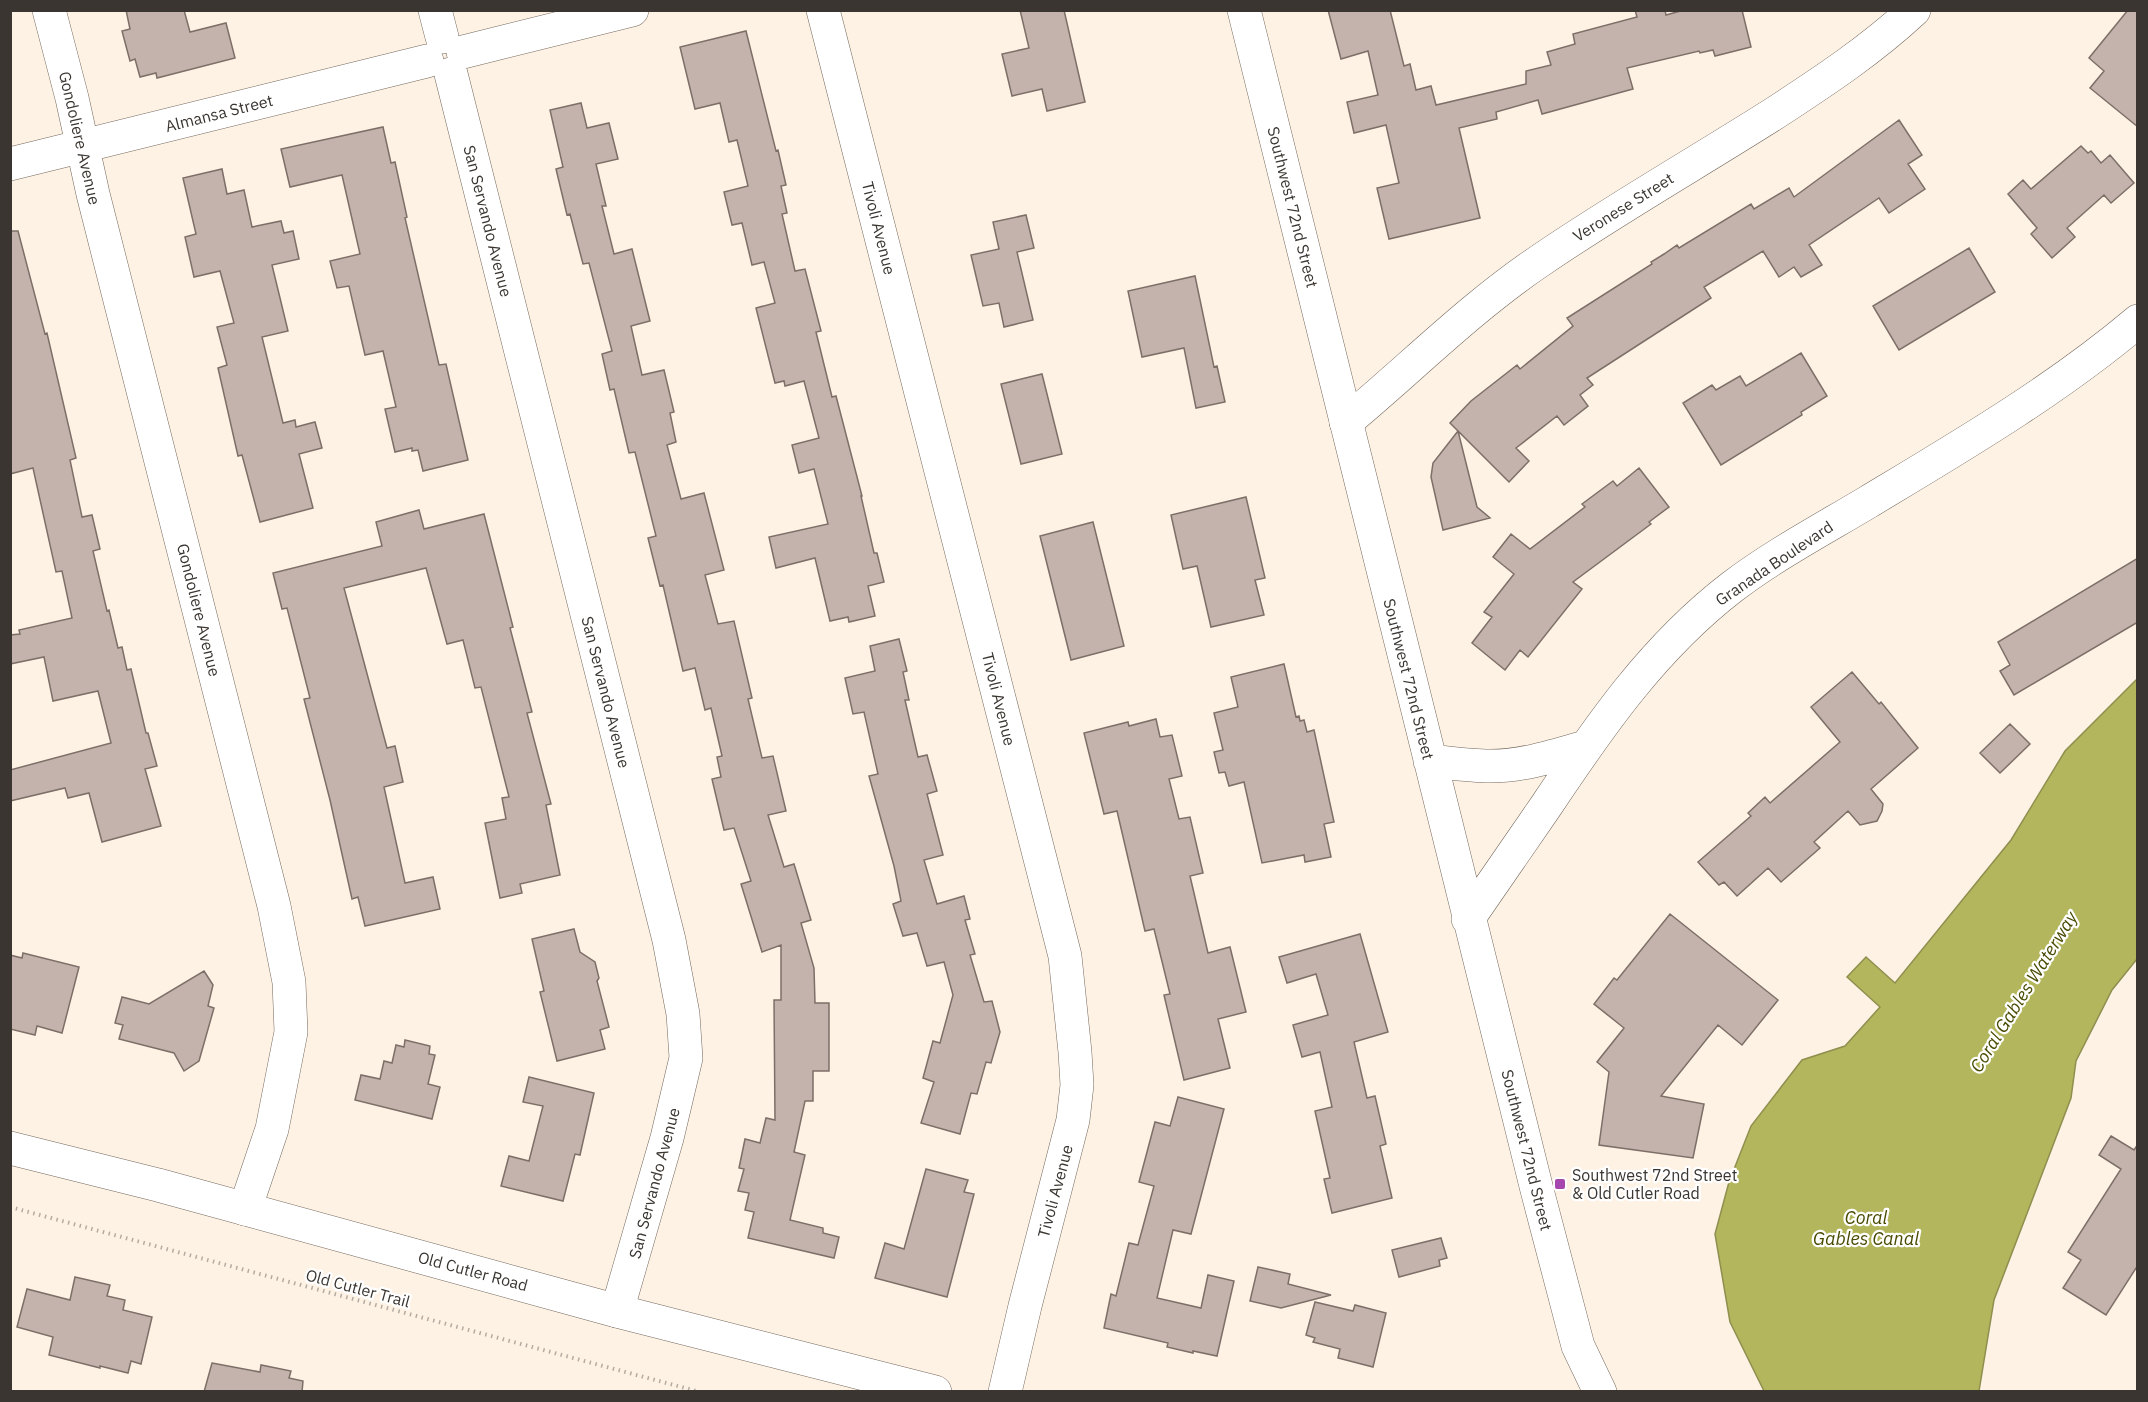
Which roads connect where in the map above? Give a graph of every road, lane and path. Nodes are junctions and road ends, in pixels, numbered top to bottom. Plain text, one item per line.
1 (49, 10) edge
2 (632, 10) edge
3 (823, 10) edge
4 (1244, 10) edge
5 (1914, 10) edge
6 (443, 47) edge
7 (83, 147) junction
8 (10, 164) edge
9 (2138, 321) edge
10 (1346, 422) junction
11 (1585, 747) junction
12 (1430, 761) junction
13 (1468, 919) junction
14 (10, 1148) edge
15 (10, 1207) edge
16 (245, 1209) junction
17 (617, 1311) junction
18 (1578, 1346) junction
19 (700, 1392) edge
20 (935, 1392) edge
21 (1005, 1392) edge
22 (1575, 1392) edge
23 (1600, 1392) edge

1 - 7 street, Gondoliere Avenue
2 - 6 street, Almansa Street
3 - 21 street, Tivoli Avenue
4 - 10 street, Southwest 72nd Street
5 - 10 street, Veronese Street
6 - 7 street, Almansa Street
6 - 17 street, San Servando Avenue
7 - 8 street, Almansa Street
7 - 16 street, Gondoliere Avenue
9 - 11 street, Granada Boulevard
10 - 12 street, Southwest 72nd Street
11 - 12 street
11 - 13 street, Granada Boulevard
12 - 13 street, Southwest 72nd Street
13 - 18 street, Southwest 72nd Street
14 - 16 street, Old Cutler Road
15 - 19 path, Old Cutler Trail
16 - 17 street, Old Cutler Road
17 - 20 street, Old Cutler Road
18 - 22 street, Southwest 72nd Street
18 - 23 street, Southwest 72nd Street

